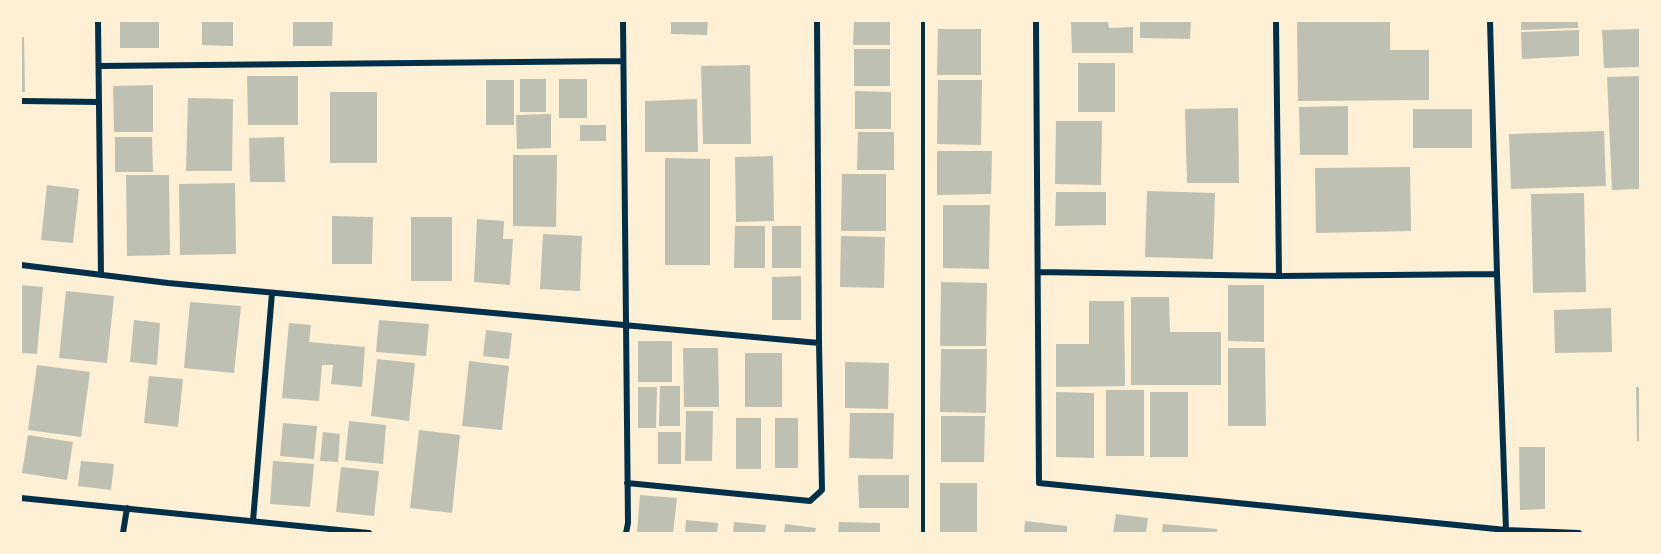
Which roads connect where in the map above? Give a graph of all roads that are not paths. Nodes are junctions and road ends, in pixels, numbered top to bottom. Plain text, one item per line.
1 (98, 21) edge
2 (623, 21) edge
3 (817, 21) edge
4 (1036, 21) edge
5 (1276, 21) edge
6 (1490, 21) edge
7 (624, 62) junction
8 (99, 66) junction
9 (21, 101) edge
10 (99, 102) junction
11 (21, 265) edge
12 (1038, 272) junction
13 (1497, 274) junction
14 (101, 275) junction
15 (1279, 276) junction
16 (272, 293) junction
17 (626, 327) junction
18 (819, 344) junction
19 (627, 483) junction
20 (21, 498) edge
21 (127, 508) junction
22 (253, 521) junction
23 (1506, 530) junction
24 (123, 533) edge
25 (369, 533) edge
26 (626, 533) edge
27 (1580, 533) edge

1 - 8 street
2 - 7 street
3 - 18 street
4 - 12 street
5 - 15 street
6 - 13 street
7 - 8 street
7 - 17 street
8 - 10 street
9 - 10 street
10 - 14 street
11 - 14 street
12 - 15 street
12 - 23 street
13 - 15 street
13 - 23 street
14 - 16 street
16 - 17 street
16 - 22 street
17 - 18 street
17 - 19 street
18 - 19 street
19 - 26 street
20 - 21 street
21 - 22 street
21 - 24 street
22 - 25 street
23 - 27 street

